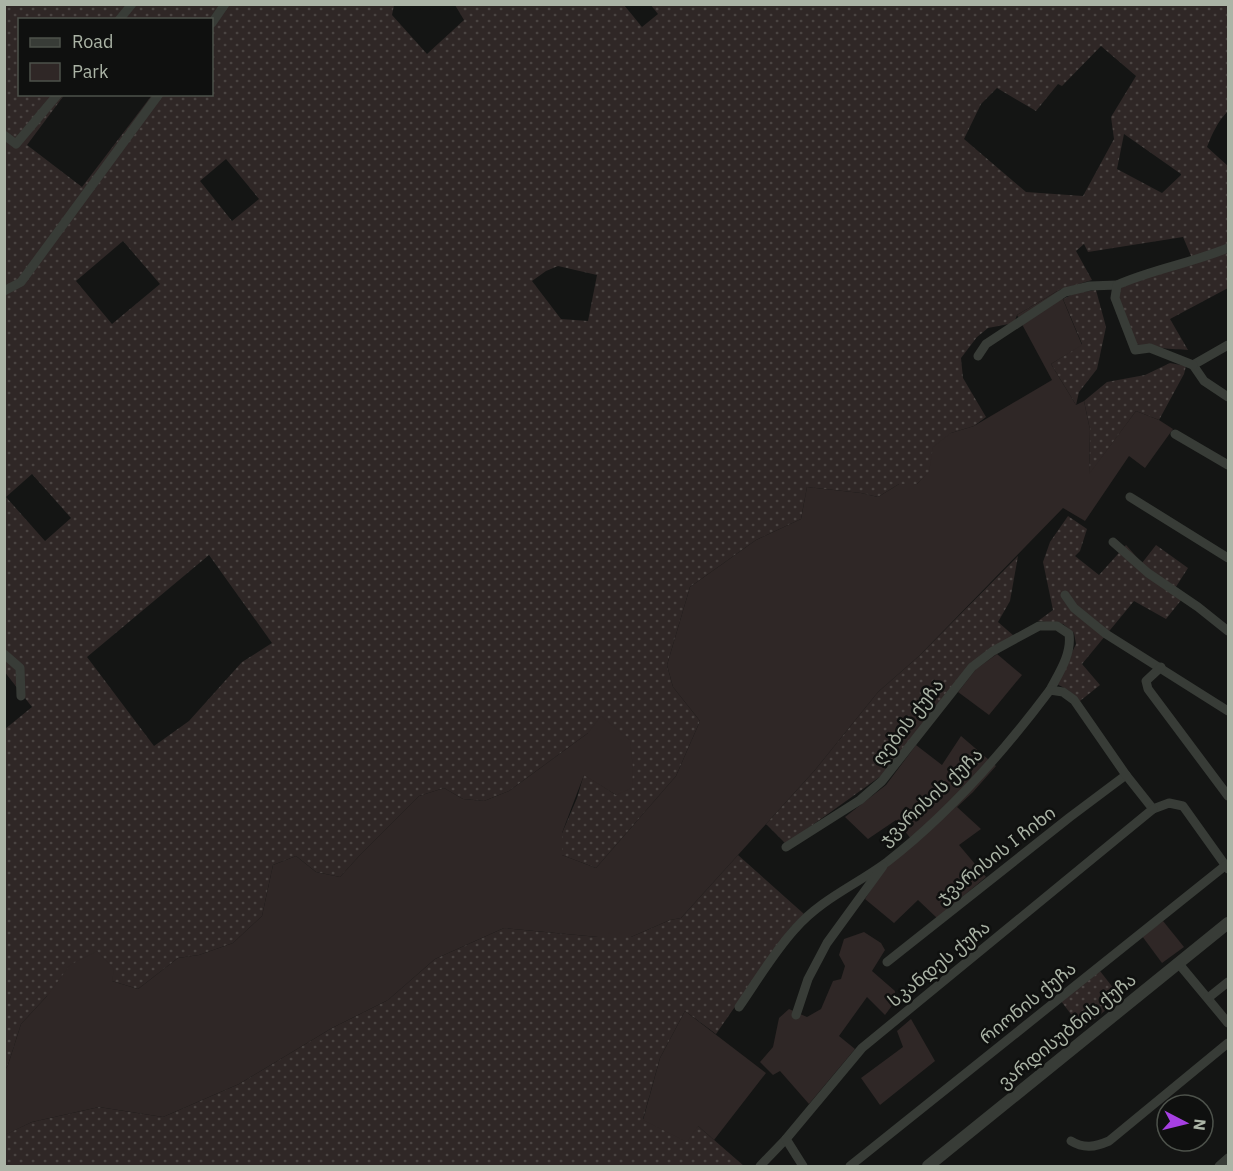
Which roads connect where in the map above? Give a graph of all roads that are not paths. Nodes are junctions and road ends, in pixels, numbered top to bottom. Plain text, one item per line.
1 (132, 4) edge
2 (224, 5) edge
3 (121, 18) edge
4 (213, 21) edge
5 (56, 96) edge
6 (158, 96) edge
7 (4, 135) edge
8 (1228, 248) edge
9 (1117, 285) junction
10 (4, 291) edge
11 (1228, 345) edge
12 (978, 356) dead end
13 (1193, 365) junction
14 (1228, 397) edge
15 (1175, 434) dead end
16 (1228, 465) edge
17 (1130, 497) dead end
18 (1113, 542) dead end
19 (1228, 558) edge
20 (1065, 595) dead end
21 (1057, 626) joint
22 (1228, 631) edge
23 (4, 654) edge
24 (1161, 667) junction
25 (1050, 690) junction
26 (21, 696) dead end
27 (1228, 711) edge
28 (1126, 775) junction
29 (1228, 796) edge
30 (1152, 809) junction
31 (786, 847) dead end
32 (886, 862) junction
33 (1227, 867) edge
34 (1228, 923) edge
35 (887, 962) dead end
36 (1179, 964) junction
37 (1228, 981) edge
38 (1208, 998) junction
39 (739, 1007) dead end
40 (796, 1015) dead end
41 (1228, 1023) edge
42 (1228, 1043) edge
43 (786, 1139) junction
44 (1071, 1141) dead end
45 (1228, 1158) edge
46 (760, 1167) edge
47 (803, 1167) edge
48 (850, 1167) edge
49 (928, 1167) edge
50 (1220, 1167) edge

1 - 3 street
2 - 4 street
5 - 7 street
6 - 10 street
8 - 9 street
9 - 12 street
9 - 13 street
11 - 13 street
13 - 14 street
15 - 16 street
17 - 19 street
18 - 22 street
20 - 24 street
21 - 25 street, ჯვარისის ქუჩა
21 - 31 street, ღების ქუჩა
23 - 26 street
24 - 27 street
24 - 29 street
25 - 28 street
25 - 32 street, ჯვარისის ქუჩა
28 - 30 street
28 - 35 street, ჯვარისის I ჩიხი
30 - 33 street
30 - 43 street, სკანდეს ქუჩა
32 - 39 street, ჯვარისის ქუჩა
32 - 40 street
33 - 48 street, რიონის ქუჩა
34 - 36 street, ვარდისუბნის ქუჩა
36 - 38 street
36 - 49 street, ვარდისუბნის ქუჩა
37 - 38 street
38 - 41 street
42 - 44 street
43 - 46 street, სკანდეს ქუჩა
43 - 47 street
45 - 50 street

